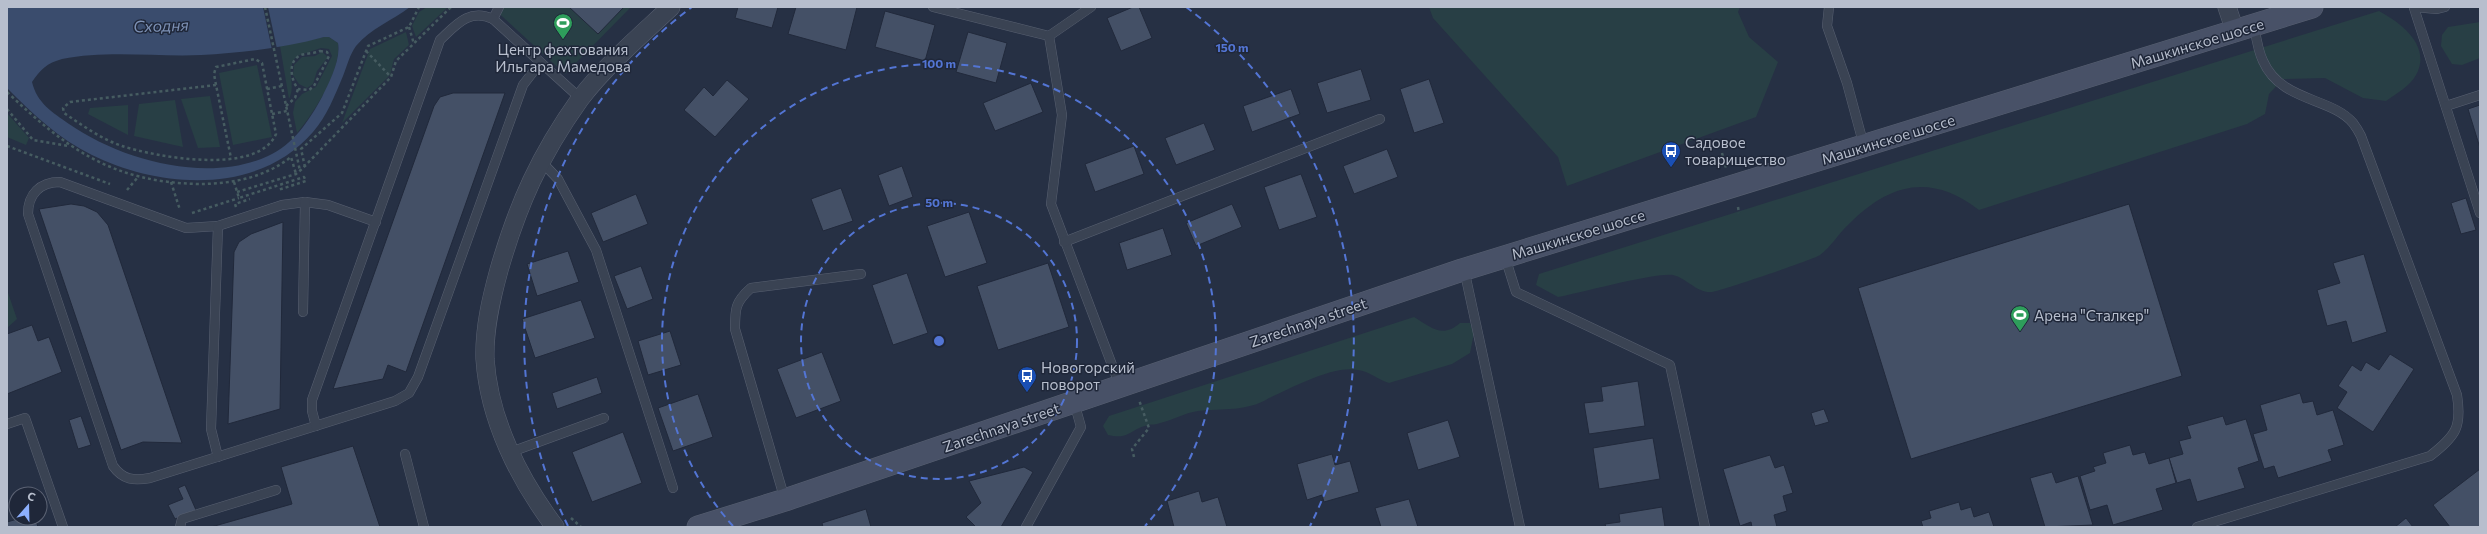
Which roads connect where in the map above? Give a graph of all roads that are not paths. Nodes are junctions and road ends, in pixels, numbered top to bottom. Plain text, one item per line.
1 (499, 7) edge
2 (672, 7) edge
3 (933, 7) edge
4 (1091, 7) edge
5 (1829, 7) edge
6 (2227, 7) edge
7 (2312, 7) edge
8 (2445, 7) edge
9 (2414, 8) edge
10 (493, 19) junction
11 (2244, 28) junction
12 (1049, 36) junction
13 (540, 63) junction
14 (2480, 95) edge
15 (581, 99) junction
16 (2446, 106) junction
17 (1380, 119) dead end
18 (1864, 146) junction
19 (540, 160) junction
20 (305, 202) junction
21 (2480, 213) edge
22 (376, 222) junction
23 (218, 226) junction
24 (1064, 242) junction
25 (1505, 257) junction
26 (1463, 270) junction
27 (861, 274) dead end
28 (303, 312) dead end
29 (1120, 386) junction
30 (1074, 402) junction
31 (604, 418) dead end
32 (7, 424) edge
33 (316, 426) junction
34 (511, 452) junction
35 (405, 454) dead end
36 (218, 457) junction
37 (673, 488) dead end
38 (276, 490) dead end
39 (785, 500) junction
40 (63, 527) edge
41 (180, 527) edge
42 (424, 527) edge
43 (556, 527) edge
44 (698, 527) edge
45 (1026, 527) edge
46 (1520, 527) edge
47 (1705, 527) edge
48 (2197, 527) edge

1 - 10 lane
2 - 15 street
3 - 12 lane
4 - 12 lane
5 - 18 lane
6 - 11 street
7 - 11 main road, Машкинское шоссе
8 - 9 lane
9 - 16 lane
10 - 13 lane
10 - 22 lane
11 - 18 main road, Машкинское шоссе
11 - 48 lane
12 - 24 lane
13 - 15 lane
13 - 33 lane
14 - 16 lane
15 - 19 street
16 - 21 lane
17 - 24 lane
18 - 25 main road, Машкинское шоссе
19 - 34 street
19 - 37 lane
20 - 22 lane
20 - 23 lane
20 - 28 lane
22 - 33 lane
23 - 36 lane
23 - 36 lane
24 - 29 lane
25 - 26 main road, Машкинское шоссе
25 - 47 lane
26 - 29 main road, Zarechnaya street
26 - 46 lane
27 - 39 lane
29 - 30 main road, Zarechnaya street
30 - 39 main road, Zarechnaya street
30 - 45 lane
31 - 34 lane
32 - 40 lane
33 - 36 lane
34 - 43 street
35 - 42 lane
38 - 41 lane
39 - 44 main road, Zarechnaya street

